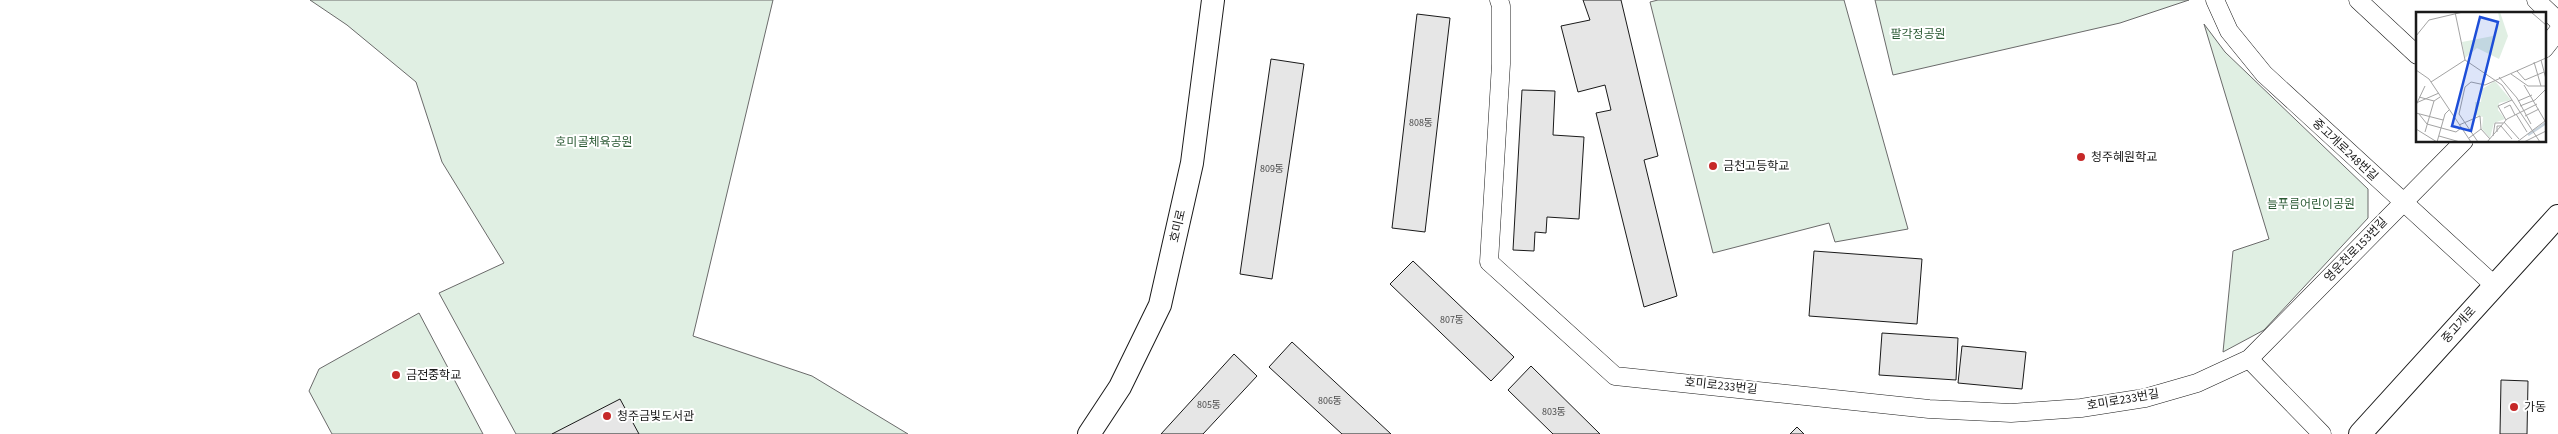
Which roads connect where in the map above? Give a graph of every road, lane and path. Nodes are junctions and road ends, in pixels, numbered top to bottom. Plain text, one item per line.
1 (1213, 0) edge
2 (1499, 0) edge
3 (2215, 0) edge
4 (2358, 0) edge
5 (2536, 0) edge
6 (2558, 21) edge
7 (2558, 31) edge
8 (2546, 46) edge
9 (2416, 54) edge
10 (2463, 142) edge
11 (2402, 202) junction
12 (2555, 226) edge
13 (2494, 285) junction
14 (2250, 360) junction
15 (1089, 434) edge
16 (2322, 434) edge
17 (2360, 434) edge

1 - 15 street, 호미로
2 - 14 street, 호미로233번길
3 - 11 street, 중고개로248번길
4 - 9 street
5 - 6 street
7 - 8 street
10 - 11 street, 영운천로153번길
11 - 13 street, 중고개로248번길
11 - 14 street, 영운천로153번길
12 - 13 street, 중고개로
13 - 17 street, 중고개로
14 - 16 street

